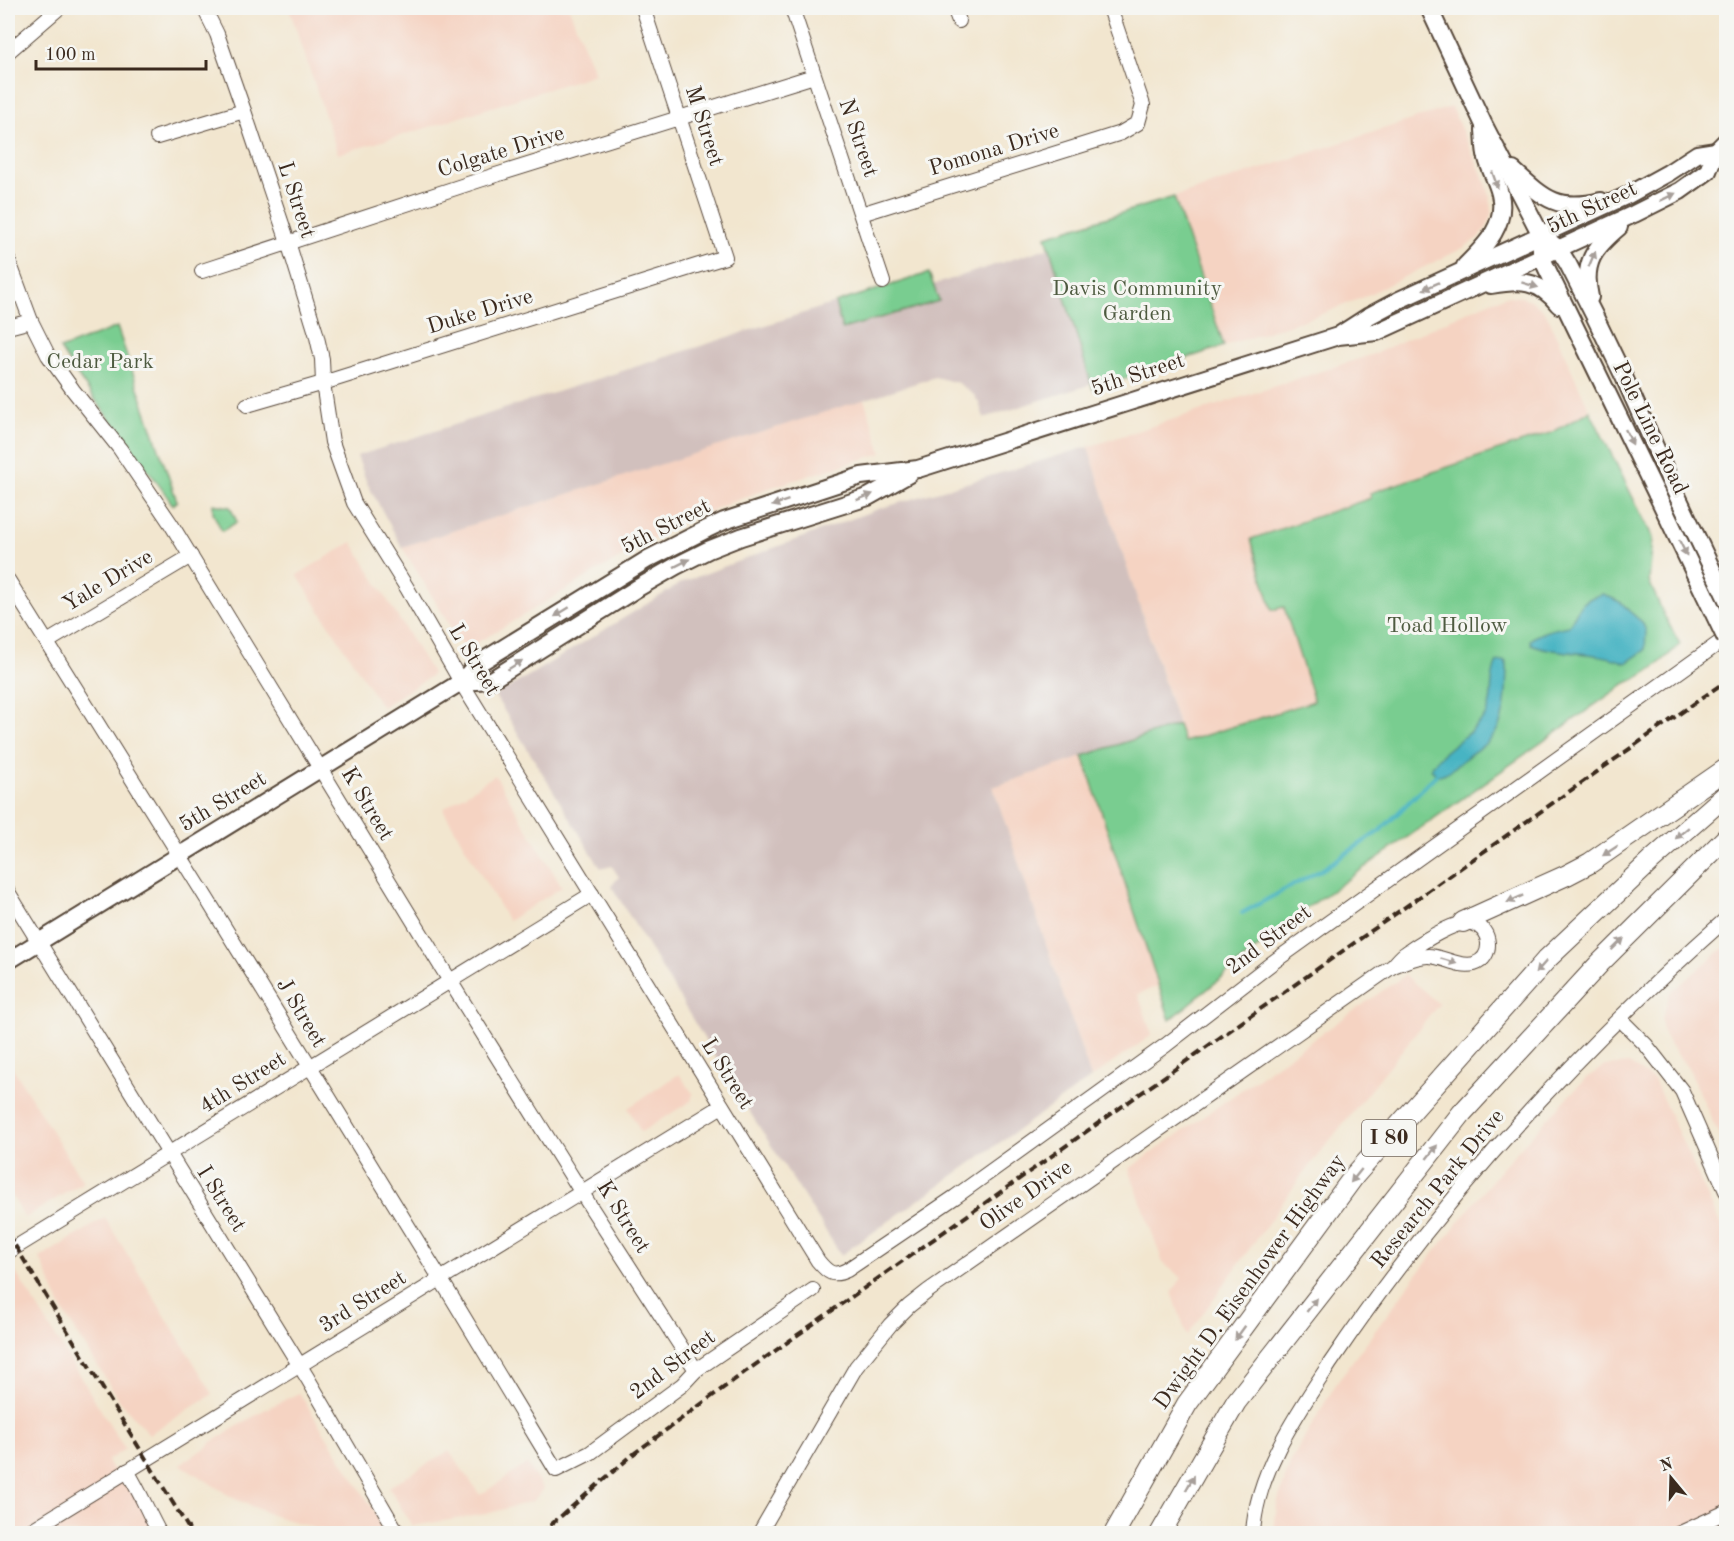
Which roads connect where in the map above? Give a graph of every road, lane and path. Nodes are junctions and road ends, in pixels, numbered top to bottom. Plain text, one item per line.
1 (59, 8) edge
2 (204, 8) edge
3 (643, 8) edge
4 (792, 8) edge
5 (1110, 8) edge
6 (1429, 8) edge
7 (8, 52) edge
8 (814, 76) junction
9 (244, 111) junction
10 (680, 119) junction
11 (1483, 123) junction
12 (157, 137) dead end
13 (1721, 146) edge
14 (1504, 161) junction
15 (1628, 195) junction
16 (861, 214) junction
17 (1634, 214) junction
18 (1541, 235) junction
19 (288, 242) junction
20 (1558, 248) junction
21 (1541, 256) junction
22 (725, 257) joint
23 (8, 259) edge
24 (202, 271) dead end
25 (1455, 275) junction
26 (884, 282) dead end
27 (1472, 288) junction
28 (1594, 315) junction
29 (31, 321) junction
30 (1575, 326) junction
31 (8, 327) edge
32 (1338, 336) junction
33 (1585, 347) junction
34 (323, 382) junction
35 (1636, 402) junction
36 (247, 405) dead end
37 (191, 556) junction
38 (8, 580) edge
39 (1726, 599) edge
40 (1726, 639) edge
41 (46, 642) junction
42 (461, 682) junction
43 (321, 768) junction
44 (1726, 769) edge
45 (1726, 795) edge
46 (1726, 838) edge
47 (179, 855) junction
48 (8, 891) edge
49 (592, 894) junction
50 (1726, 919) edge
51 (1463, 922) junction
52 (38, 943) junction
53 (8, 961) edge
54 (1393, 966) junction
55 (450, 980) junction
56 (1620, 1019) junction
57 (309, 1067) junction
58 (722, 1106) junction
59 (168, 1154) junction
60 (1726, 1191) edge
61 (583, 1192) junction
62 (8, 1252) edge
63 (837, 1274) joint
64 (441, 1279) junction
65 (813, 1290) dead end
66 (300, 1366) junction
67 (696, 1370) junction
68 (556, 1470) joint
69 (127, 1471) junction
70 (1726, 1512) edge
71 (396, 1530) dead end
72 (25, 1533) edge
73 (160, 1533) edge
74 (759, 1533) edge
75 (1114, 1533) edge
76 (1160, 1533) edge
77 (1253, 1533) edge
78 (1678, 1533) edge

1 - 7 street
2 - 9 street, L Street
3 - 10 street, M Street
4 - 8 street, N Street
5 - 16 street, Pomona Drive
6 - 11 main road, Pole Line Road
8 - 10 street, Colgate Drive
8 - 16 street, N Street
9 - 12 street
9 - 19 street, L Street
10 - 19 street, Colgate Drive
10 - 22 street, M Street
11 - 14 main road, Pole Line Road
11 -> 25 main road
13 - 15 main road, 5th Street
17 -> 13 main road, 5th Street
14 - 15 main road
14 - 18 main road, Pole Line Road
15 - 18 main road, 5th Street
16 - 26 street, N Street
17 - 20 main road, 5th Street
28 -> 17 main road
18 - 20 main road, Pole Line Road
18 - 21 main road, Pole Line Road
18 - 25 main road, 5th Street
19 - 24 street, Colgate Drive
19 - 34 street, L Street
20 - 21 main road, 5th Street
20 - 28 main road, Pole Line Road
21 - 27 main road, 5th Street
21 - 30 main road, Pole Line Road
22 - 34 street, Duke Drive
23 - 29 street, K Street
25 -> 32 main road, 5th Street
27 -> 30 main road
27 - 32 main road, 5th Street
28 - 35 main road, Pole Line Road
29 - 31 street
29 - 37 street, K Street
30 - 33 main road, Pole Line Road
32 - 42 main road, 5th Street
33 - 35 main road
33 -> 40 main road, Pole Line Road, bridge
34 - 36 street, Duke Drive
34 - 42 street, L Street
35 - 39 main road, Pole Line Road
37 - 41 street, Yale Drive
37 - 43 street, K Street
38 - 41 street, J Street
40 - 63 street, 2nd Street
41 - 47 street, J Street
42 - 43 main road, 5th Street
42 - 49 street, L Street
43 - 47 main road, 5th Street
43 - 55 street, K Street
44 -> 51 highway
45 -> 75 highway, Dwight D. Eisenhower Highway / I 80
76 -> 46 highway, I 80
47 - 52 main road, 5th Street
47 - 57 street, J Street
48 - 52 street, I Street
49 - 55 street, 4th Street
49 - 58 street, L Street
50 - 56 street, Research Park Drive
51 - 54 street, Olive Drive
54 -> 51 street, Olive Drive
52 - 53 main road, 5th Street
52 - 59 street, I Street
54 - 74 street, Olive Drive
55 - 57 street, 4th Street
55 - 61 street, K Street
56 - 60 street
56 - 77 street, Research Park Drive
57 - 59 street, 4th Street
57 - 64 street, J Street
58 - 61 street, 3rd Street
58 - 63 street, L Street
59 - 62 street, 4th Street
59 - 66 street, I Street
61 - 64 street, 3rd Street
61 - 67 street, K Street
64 - 66 street, 3rd Street
64 - 68 street, J Street
65 - 67 street, 2nd Street
66 - 69 street, 3rd Street
66 - 71 street, I Street
67 - 68 street, 2nd Street
69 - 72 street, 3rd Street
69 - 73 street
70 - 78 street

